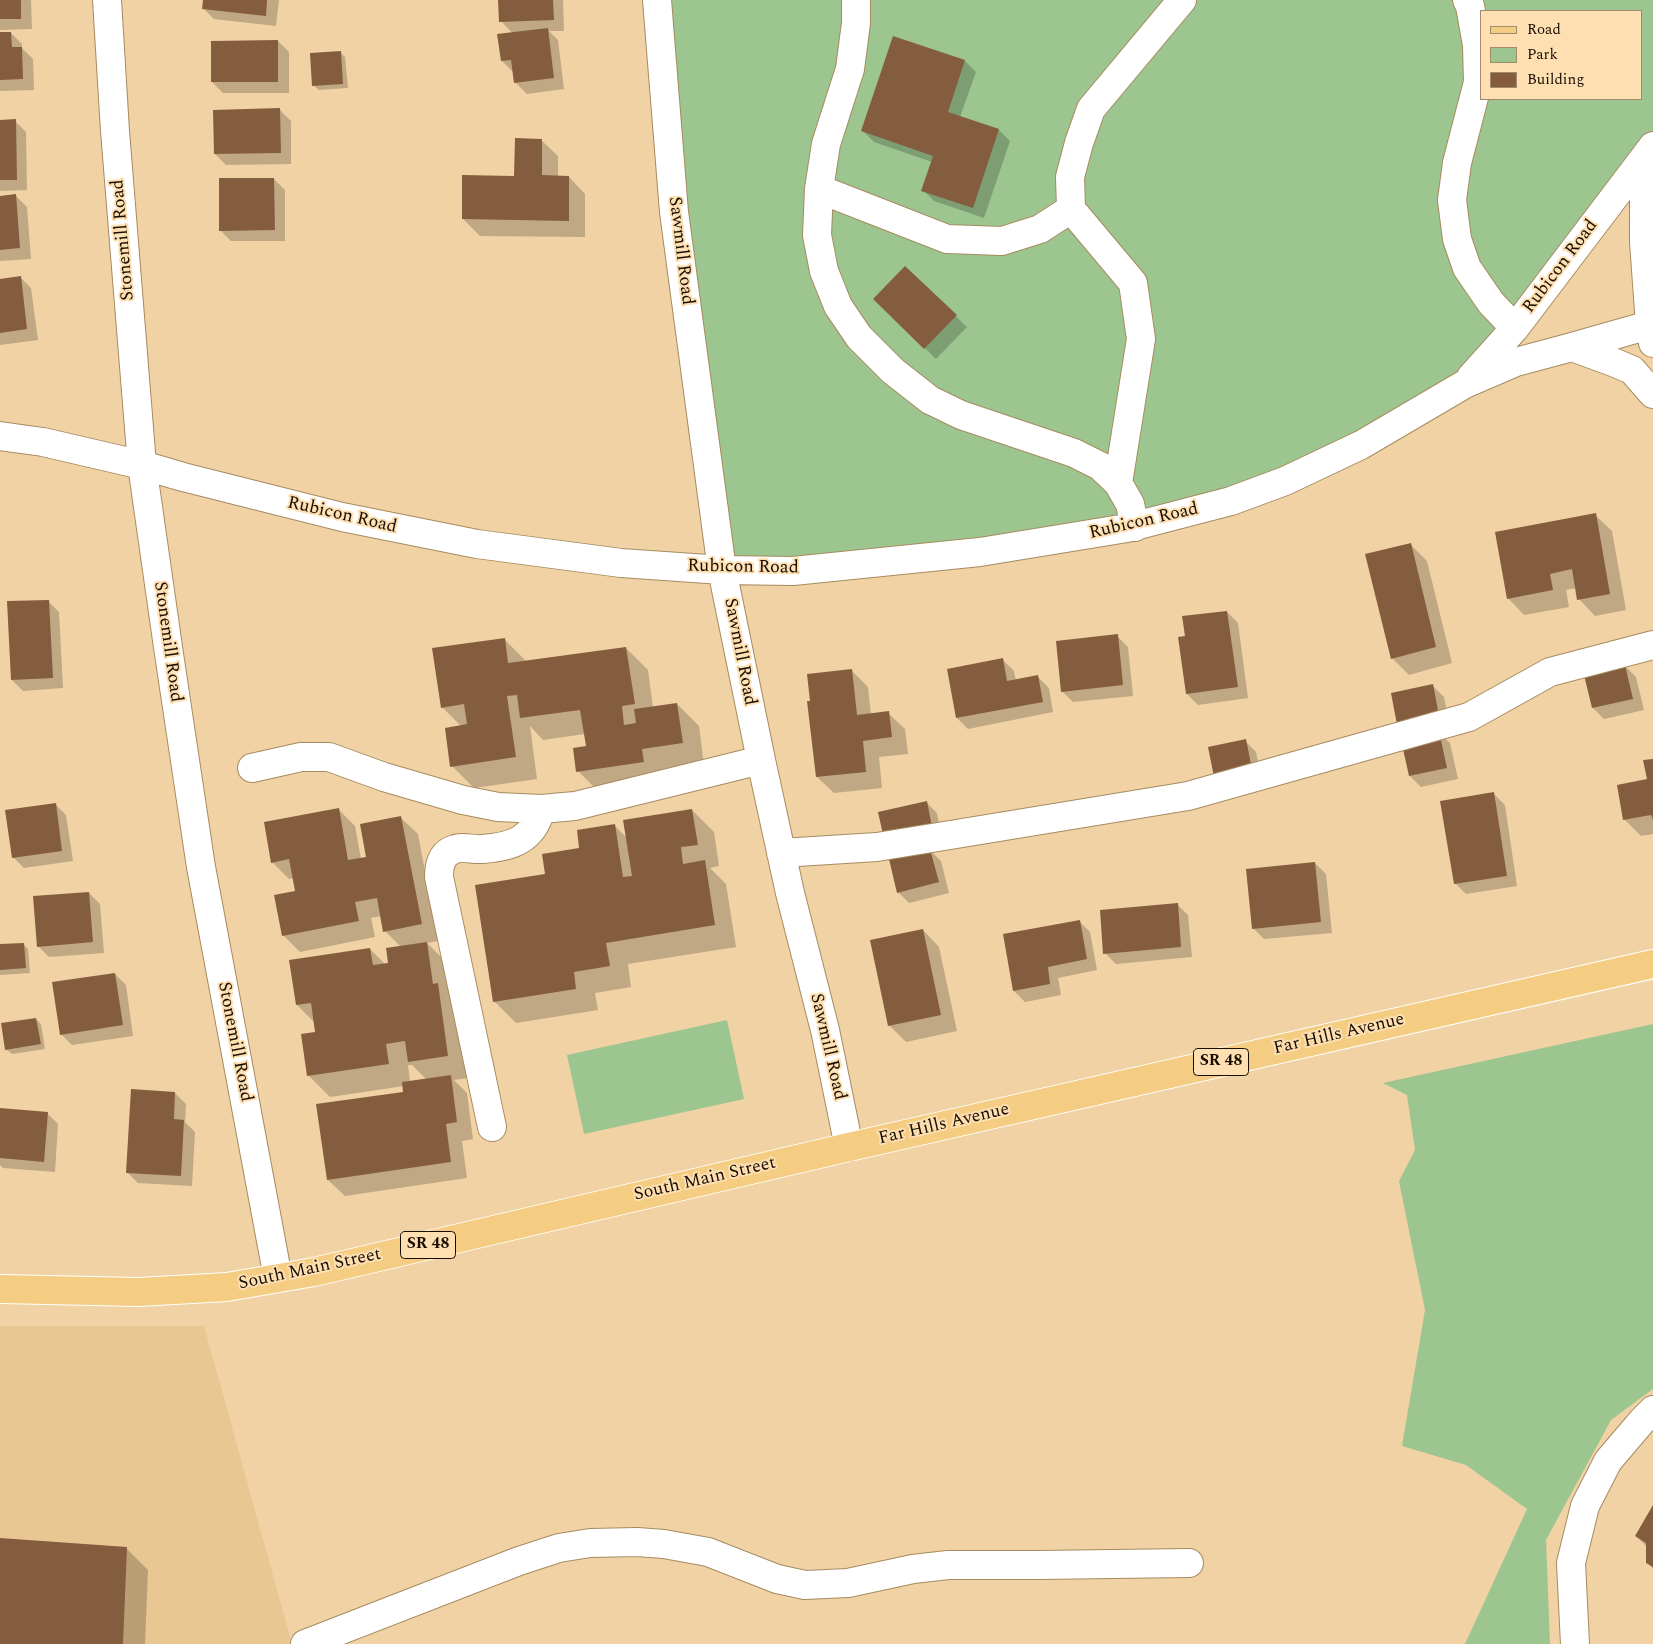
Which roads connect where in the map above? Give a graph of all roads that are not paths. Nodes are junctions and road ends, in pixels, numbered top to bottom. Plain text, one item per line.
1 (107, 0) edge
2 (657, 0) edge
3 (856, 0) edge
4 (1182, 0) edge
5 (1467, 0) edge
6 (1653, 146) edge
7 (1653, 153) edge
8 (819, 188) junction
9 (1071, 209) junction
10 (1515, 328) junction
11 (1651, 328) edge
12 (1572, 347) junction
13 (1465, 384) junction
14 (1653, 394) edge
15 (0, 436) edge
16 (142, 465) junction
17 (1118, 483) junction
18 (1135, 527) junction
19 (722, 570) junction
20 (1653, 645) edge
21 (760, 760) junction
22 (252, 768) dead end
23 (541, 809) junction
24 (781, 853) junction
25 (1653, 964) edge
26 (492, 1127) dead end
27 (849, 1146) junction
28 (278, 1278) junction
29 (0, 1289) edge
30 (1653, 1410) edge
31 (1189, 1563) dead end
32 (305, 1644) edge
33 (1575, 1644) edge

1 - 16 street, Stonemill Road
2 - 19 street, Sawmill Road
3 - 8 street
4 - 9 street
5 - 10 street
6 - 10 street, Rubicon Road
7 - 11 street, Rubicon Road
8 - 9 street
8 - 17 street
9 - 17 street
10 - 13 street, Rubicon Road
11 - 12 street, Rubicon Road
12 - 13 street, Rubicon Road
12 - 14 street
13 - 18 street, Rubicon Road
15 - 16 street, Rubicon Road
16 - 19 street, Rubicon Road
16 - 28 street, Stonemill Road
17 - 18 street
18 - 19 street, Rubicon Road
19 - 21 street, Sawmill Road
20 - 24 street
21 - 23 street
21 - 24 street, Sawmill Road
22 - 23 street
23 - 26 street
24 - 27 street, Sawmill Road
25 - 27 main road, Far Hills Avenue / SR 48
27 - 28 main road, South Main Street / SR 48
28 - 29 main road, South Main Street / SR 48
30 - 33 street
31 - 32 street

